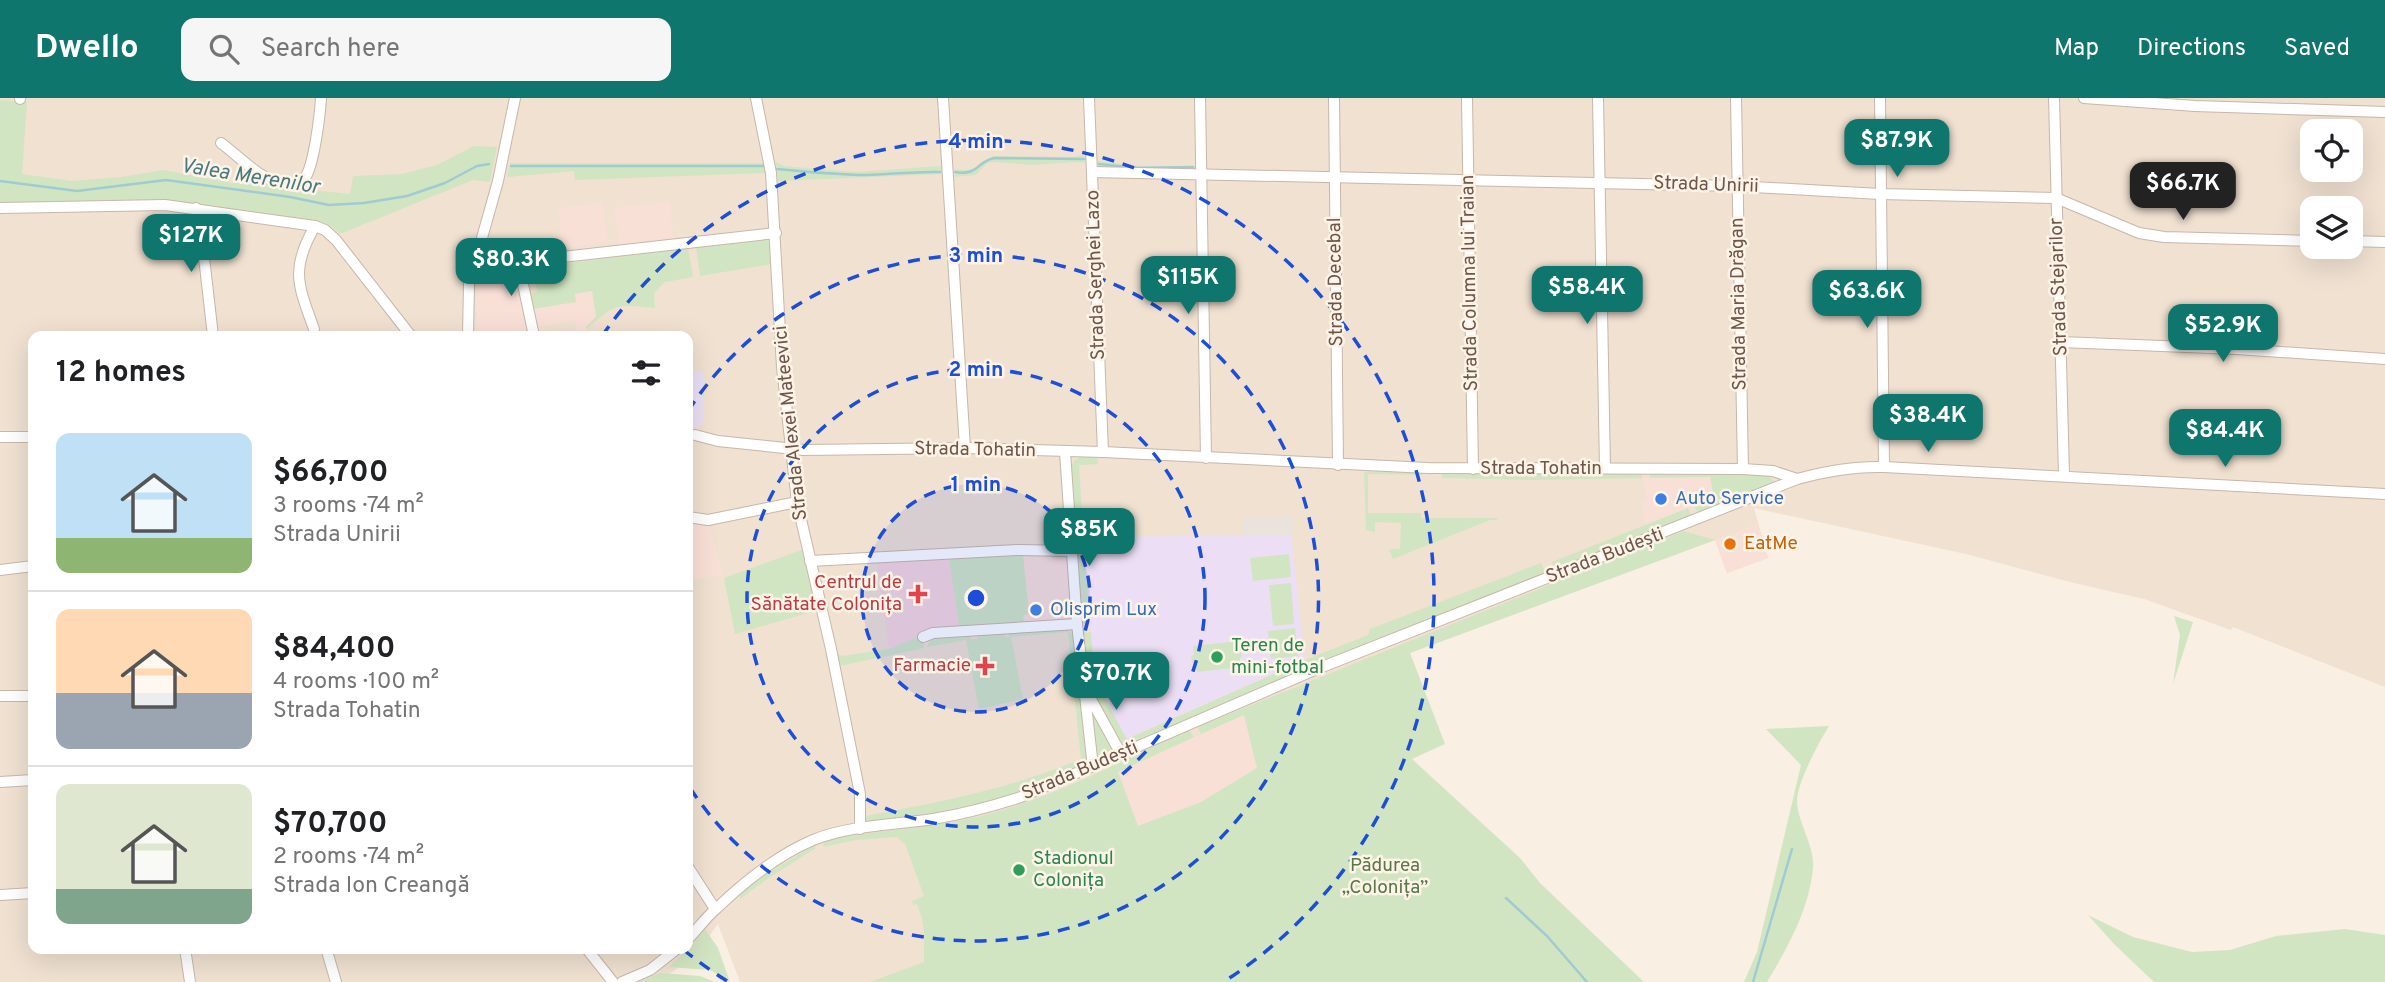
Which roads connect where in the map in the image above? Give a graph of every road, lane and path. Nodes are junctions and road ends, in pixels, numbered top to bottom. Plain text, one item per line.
1 (321, 98) edge
2 (515, 98) edge
3 (756, 98) edge
4 (943, 98) edge
5 (1089, 98) edge
6 (1200, 98) edge
7 (1334, 98) edge
8 (1467, 98) edge
9 (1598, 98) edge
10 (1736, 98) edge
11 (1880, 98) edge
12 (2054, 98) edge
13 (2084, 98) edge
14 (2385, 112) edge
15 (221, 143) dead end
16 (1092, 173) junction
17 (1200, 173) junction
18 (1335, 177) junction
19 (1469, 180) junction
20 (1601, 183) junction
21 (1736, 186) junction
22 (1880, 194) junction
23 (2056, 198) junction
24 (0, 208) edge
25 (196, 208) junction
26 (320, 228) junction
27 (776, 233) junction
28 (2300, 240) edge
29 (2363, 242) edge
30 (2385, 242) edge
31 (476, 257) junction
32 (518, 261) junction
33 (314, 329) dead end
34 (212, 331) edge
35 (407, 331) edge
36 (468, 331) edge
37 (534, 331) edge
38 (2061, 342) junction
39 (2385, 359) edge
40 (695, 435) dead end
41 (0, 437) edge
42 (28, 437) edge
43 (790, 448) junction
44 (965, 448) junction
45 (1065, 452) junction
46 (1103, 452) junction
47 (1206, 458) junction
48 (1338, 465) junction
49 (1884, 467) junction
50 (1605, 468) junction
51 (1473, 469) junction
52 (1743, 469) junction
53 (2064, 475) junction
54 (1797, 479) junction
55 (2385, 494) edge
56 (797, 502) junction
57 (693, 518) edge
58 (1072, 551) junction
59 (810, 561) junction
60 (28, 566) edge
61 (0, 569) edge
62 (1077, 624) junction
63 (923, 637) dead end
64 (1083, 685) junction
65 (0, 696) edge
66 (28, 696) edge
67 (1121, 754) junction
68 (1093, 767) junction
69 (28, 780) edge
70 (0, 782) edge
71 (860, 829) junction
72 (693, 875) edge
73 (28, 893) edge
74 (0, 895) edge
75 (715, 909) junction
76 (693, 933) edge
77 (186, 954) edge
78 (328, 954) edge
79 (591, 954) edge
80 (670, 954) edge
81 (190, 982) edge
82 (336, 982) edge
83 (613, 982) edge
84 (622, 982) edge

1 - 15 street
2 - 31 street
3 - 27 street, Strada Alexei Mateevici
4 - 44 street
5 - 16 street, Strada Serghei Lazo
6 - 17 street
7 - 18 street, Strada Decebal
8 - 19 street, Strada Columna lui Traian
9 - 20 street
10 - 21 street, Strada Maria Drăgan
11 - 22 street
12 - 23 street, Strada Stejarilor
13 - 14 street
16 - 17 street, Strada Unirii
16 - 46 street, Strada Serghei Lazo
17 - 18 street, Strada Unirii
17 - 47 street
18 - 19 street, Strada Unirii
18 - 48 street, Strada Decebal
19 - 20 street, Strada Unirii
19 - 51 street, Strada Columna lui Traian
20 - 21 street, Strada Unirii
20 - 50 street
21 - 22 street, Strada Unirii
21 - 52 street, Strada Maria Drăgan
22 - 23 street, Strada Unirii
22 - 49 street
23 - 28 street, Strada Unirii
23 - 38 street, Strada Stejarilor
24 - 25 street
25 - 26 street
25 - 34 street
26 - 33 street
26 - 35 street
27 - 32 street
27 - 43 street, Strada Alexei Mateevici
29 - 30 street
31 - 32 street
31 - 36 street
32 - 37 street
38 - 39 street
38 - 53 street, Strada Stejarilor
40 - 43 street, Strada Tohatin
41 - 42 street
43 - 44 street, Strada Tohatin
43 - 56 street, Strada Alexei Mateevici
44 - 45 street, Strada Tohatin
45 - 46 street, Strada Tohatin
45 - 58 street
46 - 47 street, Strada Tohatin
47 - 48 street, Strada Tohatin
48 - 51 street, Strada Tohatin
49 - 53 street, Strada Tohatin
49 - 54 street, Strada Tohatin
50 - 51 street, Strada Tohatin
50 - 52 street, Strada Tohatin
52 - 54 street, Strada Tohatin
53 - 55 street, Strada Tohatin
54 - 67 street, Strada Budești
56 - 57 street
56 - 59 street, Strada Alexei Mateevici
58 - 59 street
58 - 62 street
59 - 71 street, Strada Alexei Mateevici
60 - 61 street
62 - 63 street
62 - 64 street
64 - 67 street
64 - 68 street
65 - 66 street
67 - 68 street, Strada Budești
68 - 71 street, Strada Budești
69 - 70 street
71 - 75 street, Strada Budești
72 - 75 street
73 - 74 street
75 - 76 street, Strada Budești
77 - 81 street
78 - 82 street
79 - 83 street
80 - 84 street

